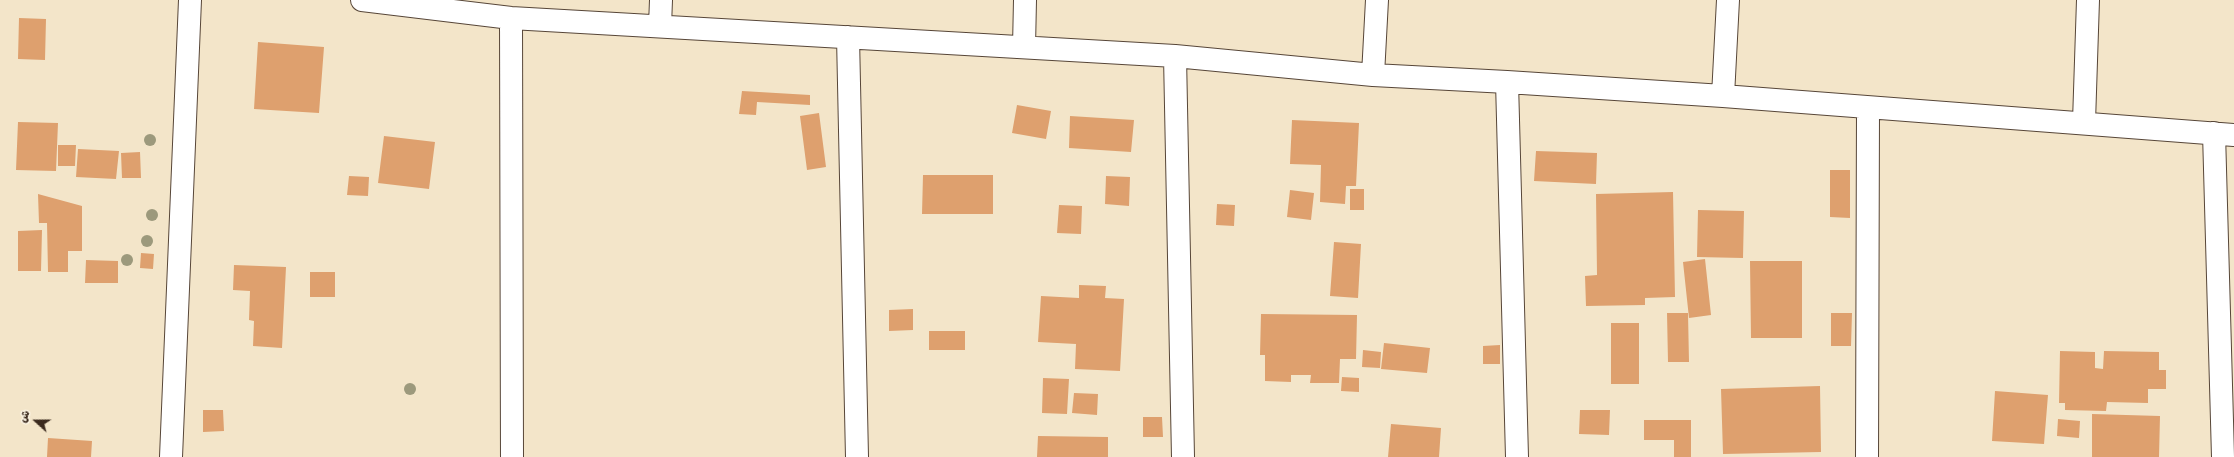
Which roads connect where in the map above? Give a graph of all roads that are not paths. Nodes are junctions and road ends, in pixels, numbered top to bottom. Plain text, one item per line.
1 (190, 0) edge
2 (362, 0) edge
3 (662, 0) edge
4 (1025, 0) edge
5 (1377, 0) edge
6 (1728, 0) edge
7 (2088, 0) edge
8 (511, 18) junction
9 (660, 26) junction
10 (848, 37) junction
11 (1024, 47) junction
12 (1175, 56) junction
13 (1373, 75) junction
14 (1508, 82) junction
15 (1723, 96) junction
16 (1868, 108) junction
17 (2084, 122) junction
18 (2224, 134) edge
19 (171, 457) edge
20 (512, 457) edge
21 (857, 457) edge
22 (1183, 457) edge
23 (1517, 457) edge
24 (1868, 457) edge
25 (2222, 457) edge

1 - 19 street
2 - 8 street
3 - 9 street
4 - 11 street
5 - 13 street
6 - 15 street
7 - 17 street
8 - 9 street
8 - 20 street
9 - 10 street
10 - 11 street
10 - 21 street
11 - 12 street
12 - 13 street
12 - 22 street
13 - 14 street
14 - 15 street
14 - 23 street
15 - 16 street
16 - 17 street
16 - 24 street
17 - 18 street
18 - 25 street

